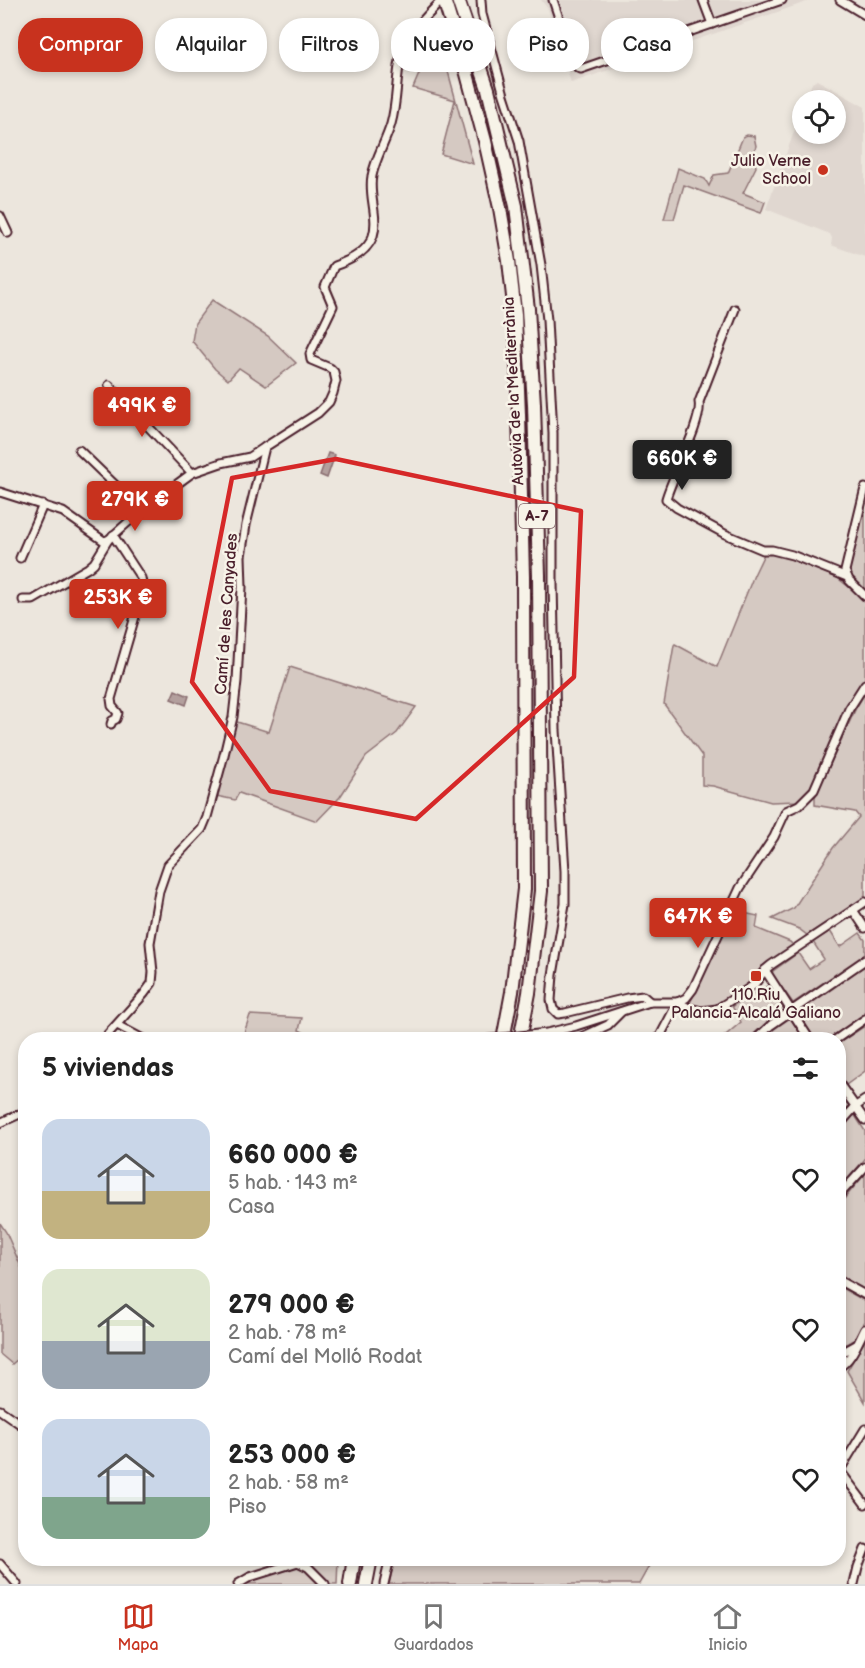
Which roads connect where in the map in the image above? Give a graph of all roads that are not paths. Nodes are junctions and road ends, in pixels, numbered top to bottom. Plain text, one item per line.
1 (443, 0) edge
2 (458, 0) edge
3 (481, 0) edge
4 (553, 0) edge
5 (703, 0) edge
6 (782, 0) edge
7 (840, 0) edge
8 (865, 15) edge
9 (712, 24) junction
10 (0, 216) edge
11 (8, 233) dead end
12 (735, 309) dead end
13 (109, 385) dead end
14 (265, 447) junction
15 (79, 450) dead end
16 (192, 473) junction
17 (865, 488) edge
18 (0, 492) edge
19 (43, 505) junction
20 (141, 510) junction
21 (111, 538) junction
22 (20, 558) dead end
23 (847, 576) junction
24 (865, 596) edge
25 (23, 600) dead end
26 (865, 684) edge
27 (111, 724) dead end
28 (865, 902) edge
29 (853, 910) junction
30 (865, 928) edge
31 (865, 960) edge
32 (765, 970) junction
33 (650, 1002) junction
34 (678, 1002) junction
35 (622, 1011) junction
36 (792, 1011) junction
37 (865, 1019) edge
38 (117, 1025) junction
39 (110, 1032) edge
40 (130, 1032) edge
41 (505, 1032) edge
42 (522, 1032) edge
43 (551, 1032) edge
44 (594, 1032) edge
45 (662, 1032) edge
46 (764, 1032) edge
47 (805, 1032) edge
48 (846, 1032) edge
49 (846, 1093) edge
50 (865, 1101) edge
51 (856, 1106) junction
52 (18, 1115) edge
53 (846, 1117) edge
54 (865, 1120) edge
55 (0, 1123) edge
56 (865, 1167) edge
57 (846, 1188) edge
58 (846, 1284) edge
59 (865, 1295) edge
60 (865, 1329) edge
61 (856, 1345) junction
62 (846, 1351) edge
63 (846, 1362) edge
64 (0, 1410) edge
65 (18, 1422) edge
66 (865, 1429) edge
67 (846, 1458) edge
68 (846, 1478) edge
69 (865, 1504) edge
70 (865, 1549) edge
71 (0, 1564) edge
72 (285, 1566) edge
73 (306, 1566) edge
74 (353, 1566) edge
75 (369, 1566) edge
76 (388, 1566) edge
77 (17, 1584) edge
78 (238, 1584) edge
79 (325, 1584) edge
80 (350, 1584) edge
81 (366, 1584) edge
82 (384, 1584) edge
83 (854, 1584) edge

1 - 14 street
1 - 41 highway, Autovia de la Mediterrània / A-7
2 - 42 highway, Autovia de la Mediterrània / A-7
3 - 33 street
4 - 9 street
5 - 9 street
6 - 9 street
7 - 8 street
10 - 11 street
12 - 23 street
13 - 16 street
14 - 16 street
14 - 38 street, Camí de les Canyades
15 - 20 street
16 - 20 street
17 - 23 street
18 - 19 street
19 - 21 street
19 - 22 street
20 - 21 street
21 - 25 street
21 - 27 street
23 - 24 street
26 - 34 street
28 - 29 street
29 - 30 street
29 - 32 street
31 - 36 street
32 - 34 street
32 - 36 street
33 - 34 street
33 - 35 street
34 - 45 street
35 - 43 street, bridge
35 - 44 street
36 - 46 street
36 - 47 street
37 - 48 street
38 - 39 street, Camí de les Canyades
38 - 40 street
49 - 51 street
50 - 51 street
51 - 53 street
51 - 54 street
52 - 55 street
56 - 57 street
58 - 59 street
60 - 61 street
61 - 62 street
61 - 63 street
64 - 65 street
66 - 67 street
68 - 69 street
70 - 83 street
71 - 77 street
72 - 78 street
73 - 79 street
74 - 80 highway
75 - 81 highway
76 - 82 street

